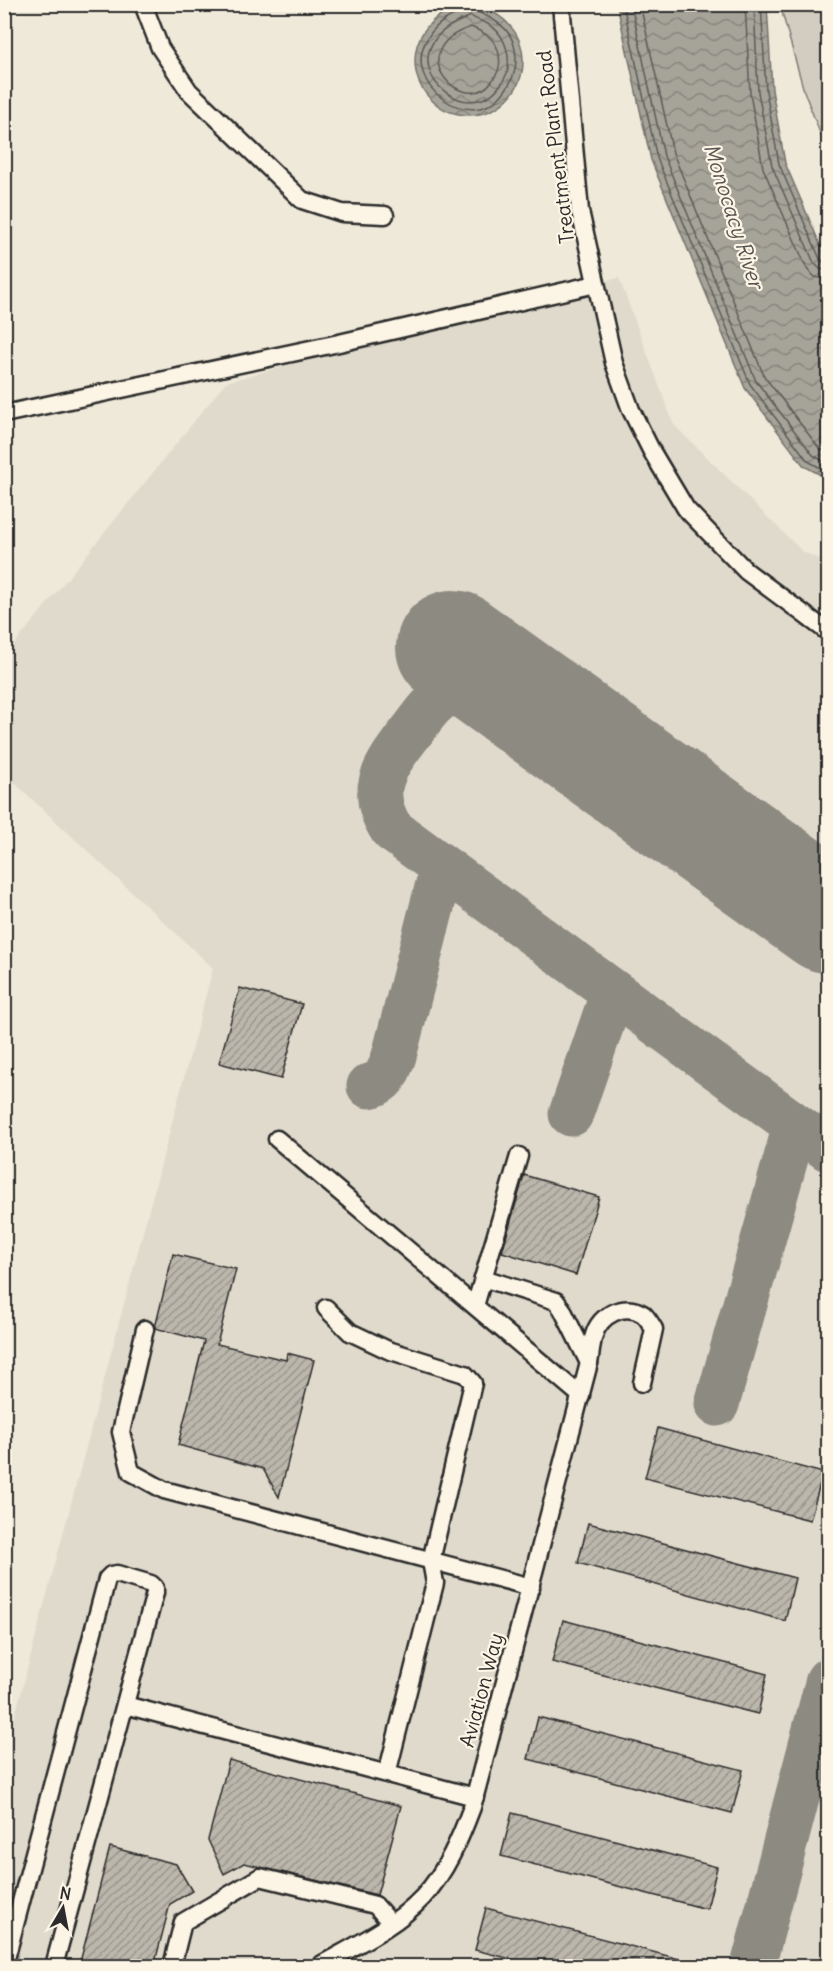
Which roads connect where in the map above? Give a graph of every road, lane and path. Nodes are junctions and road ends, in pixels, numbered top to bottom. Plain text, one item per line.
1 (143, 4) edge
2 (561, 4) edge
3 (385, 215) dead end
4 (596, 284) junction
5 (4, 414) edge
6 (828, 632) edge
7 (277, 1139) dead end
8 (519, 1156) dead end
9 (483, 1278) junction
10 (475, 1306) junction
11 (326, 1308) dead end
12 (145, 1329) dead end
13 (589, 1363) junction
14 (642, 1383) dead end
15 (581, 1396) junction
16 (431, 1561) junction
17 (531, 1587) junction
18 (125, 1705) junction
19 (387, 1774) junction
20 (475, 1797) junction
21 (391, 1923) junction
22 (4, 1966) edge
23 (54, 1966) edge
24 (172, 1966) edge
25 (319, 1966) edge

1 - 3 street
2 - 4 street, Treatment Plant Road
4 - 5 street
4 - 6 street, Treatment Plant Road
7 - 10 street
8 - 9 street
9 - 10 street
9 - 13 street
10 - 15 street
11 - 16 street
12 - 16 street
13 - 14 street, Aviation Way
13 - 15 street, Aviation Way
15 - 17 street, Aviation Way
16 - 17 street
16 - 19 street
17 - 20 street, Aviation Way
18 - 19 street
18 - 22 street
18 - 23 street
19 - 20 street
20 - 21 street, Aviation Way
21 - 24 street
21 - 25 street, Aviation Way

